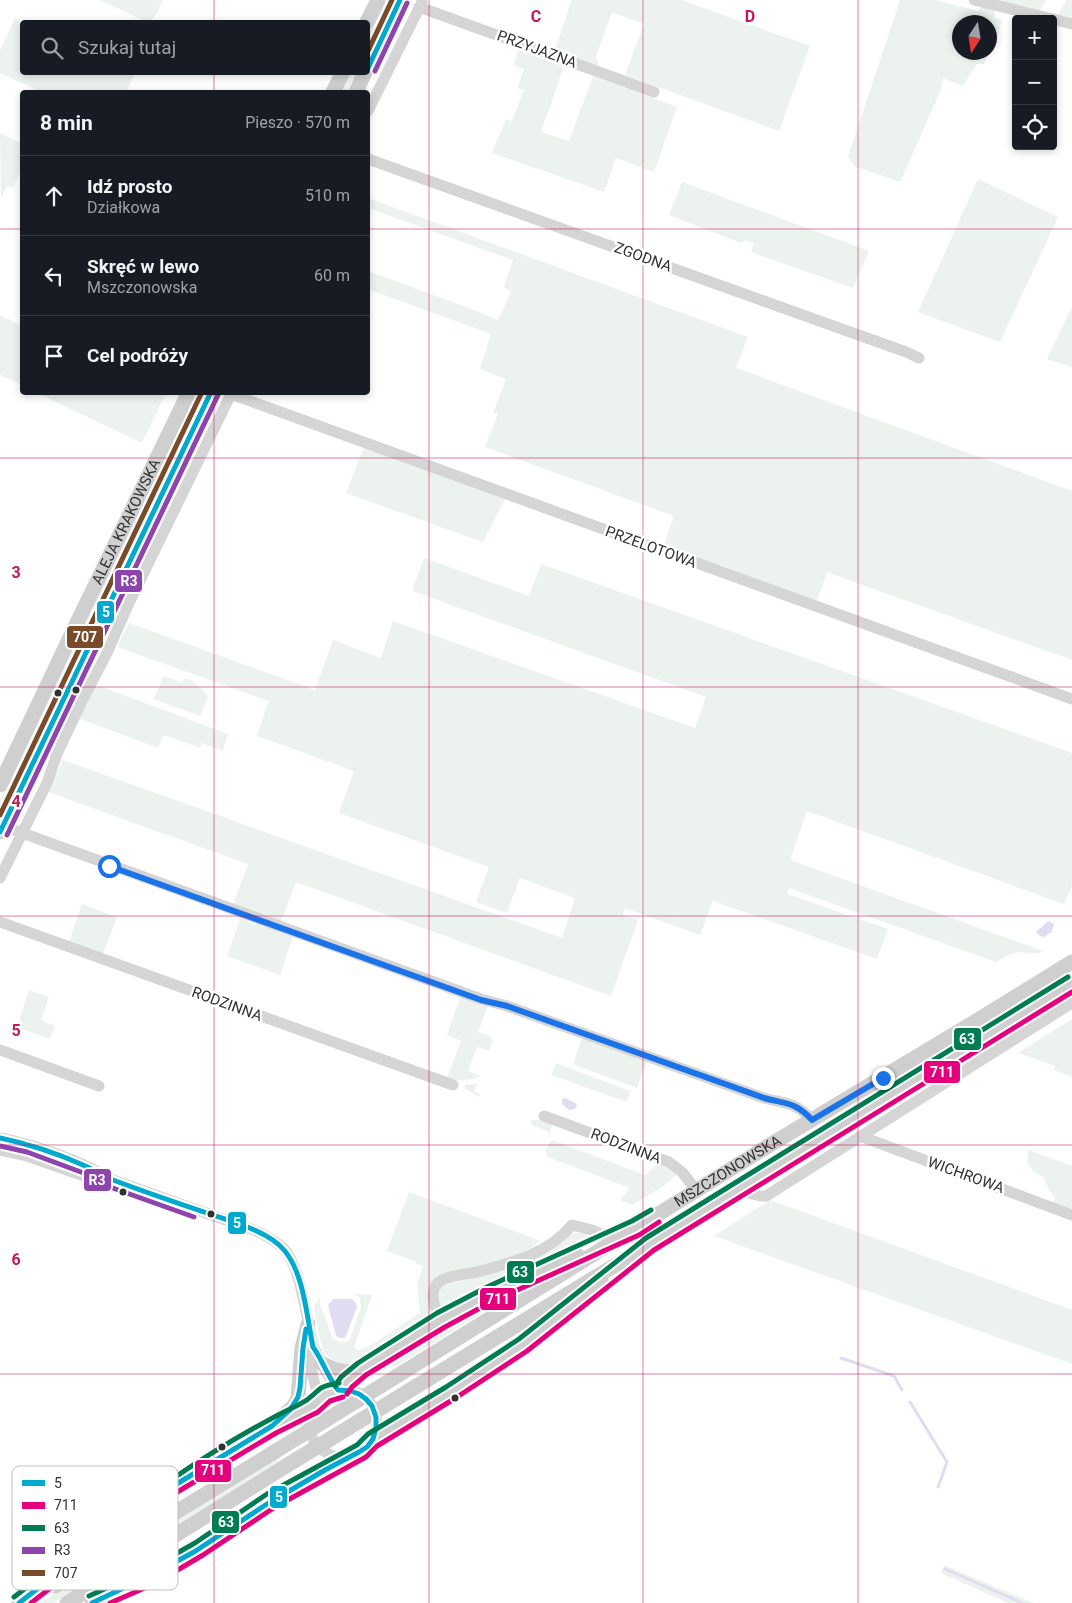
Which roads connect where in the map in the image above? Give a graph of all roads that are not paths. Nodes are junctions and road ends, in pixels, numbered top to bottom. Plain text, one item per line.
1 (378, 0) edge
2 (400, 0) edge
3 (974, 0) edge
4 (421, 4) edge
5 (1036, 15) edge
6 (368, 20) edge
7 (1057, 20) edge
8 (1072, 24) edge
9 (370, 64) edge
10 (342, 75) edge
11 (364, 75) edge
12 (334, 90) edge
13 (357, 90) edge
14 (654, 92) dead end
15 (370, 107) edge
16 (370, 159) edge
17 (919, 358) dead end
18 (187, 395) edge
19 (210, 395) edge
20 (230, 395) edge
21 (236, 395) edge
22 (1072, 700) edge
23 (0, 785) edge
24 (1, 830) edge
25 (21, 834) junction
26 (0, 849) edge
27 (12, 853) junction
28 (0, 878) edge
29 (0, 922) edge
30 (1072, 962) edge
31 (1072, 983) edge
32 (1072, 1003) edge
33 (0, 1050) edge
34 (453, 1085) dead end
35 (99, 1086) dead end
36 (544, 1116) dead end
37 (812, 1120) junction
38 (860, 1136) junction
39 (0, 1138) edge
40 (0, 1150) edge
41 (110, 1179) junction
42 (737, 1190) junction
43 (696, 1191) junction
44 (1072, 1214) edge
45 (636, 1228) junction
46 (612, 1239) junction
47 (650, 1244) junction
48 (442, 1320) junction
49 (308, 1324) junction
50 (313, 1347) junction
51 (321, 1363) junction
52 (362, 1369) junction
53 (340, 1390) junction
54 (316, 1402) junction
55 (272, 1426) junction
56 (372, 1440) junction
57 (349, 1457) junction
58 (178, 1482) edge
59 (178, 1511) edge
60 (178, 1534) edge
61 (178, 1561) edge
62 (36, 1590) edge
63 (48, 1590) edge
64 (88, 1590) edge
65 (121, 1590) edge
66 (19, 1603) edge
67 (27, 1603) edge
68 (67, 1603) edge
69 (92, 1603) edge

1 - 6 main road
2 - 9 main road
3 - 5 street
4 - 14 street, PRZYJAZNA
4 - 15 street
7 - 8 street
10 - 12 main road
11 - 13 main road
16 - 17 street, ZGODNA
18 - 23 main road, ALEJA KRAKOWSKA
19 - 24 main road, ALEJA KRAKOWSKA
20 - 25 street
21 - 22 street, PRZELOTOWA
24 - 25 street
25 - 27 street
25 - 37 street
26 - 27 street
27 - 28 street
29 - 34 street, RODZINNA
30 - 37 main road, MSZCZONOWSKA
31 - 42 main road, MSZCZONOWSKA
32 - 38 street
33 - 35 street
36 - 43 street, RODZINNA
37 - 43 main road, MSZCZONOWSKA
38 - 42 street
38 - 44 street, WICHROWA
39 - 41 street
40 - 41 street
41 - 49 street
42 - 47 main road, MSZCZONOWSKA
43 - 45 main road, MSZCZONOWSKA
45 - 46 main road
45 - 59 main road, MSZCZONOWSKA, bridge
46 - 48 main road
46 - 48 street
47 - 56 main road
47 - 60 main road, MSZCZONOWSKA, bridge
48 - 52 main road
49 - 50 street
49 - 55 main road
50 - 51 street
50 - 54 street
51 - 52 main road
51 - 53 street
52 - 53 main road
53 - 54 street
53 - 56 street
54 - 55 main road
54 - 57 street
55 - 58 main road
56 - 57 street
57 - 61 main road
62 - 66 main road
63 - 67 main road, MSZCZONOWSKA, bridge
64 - 68 main road, MSZCZONOWSKA, bridge
65 - 69 main road

